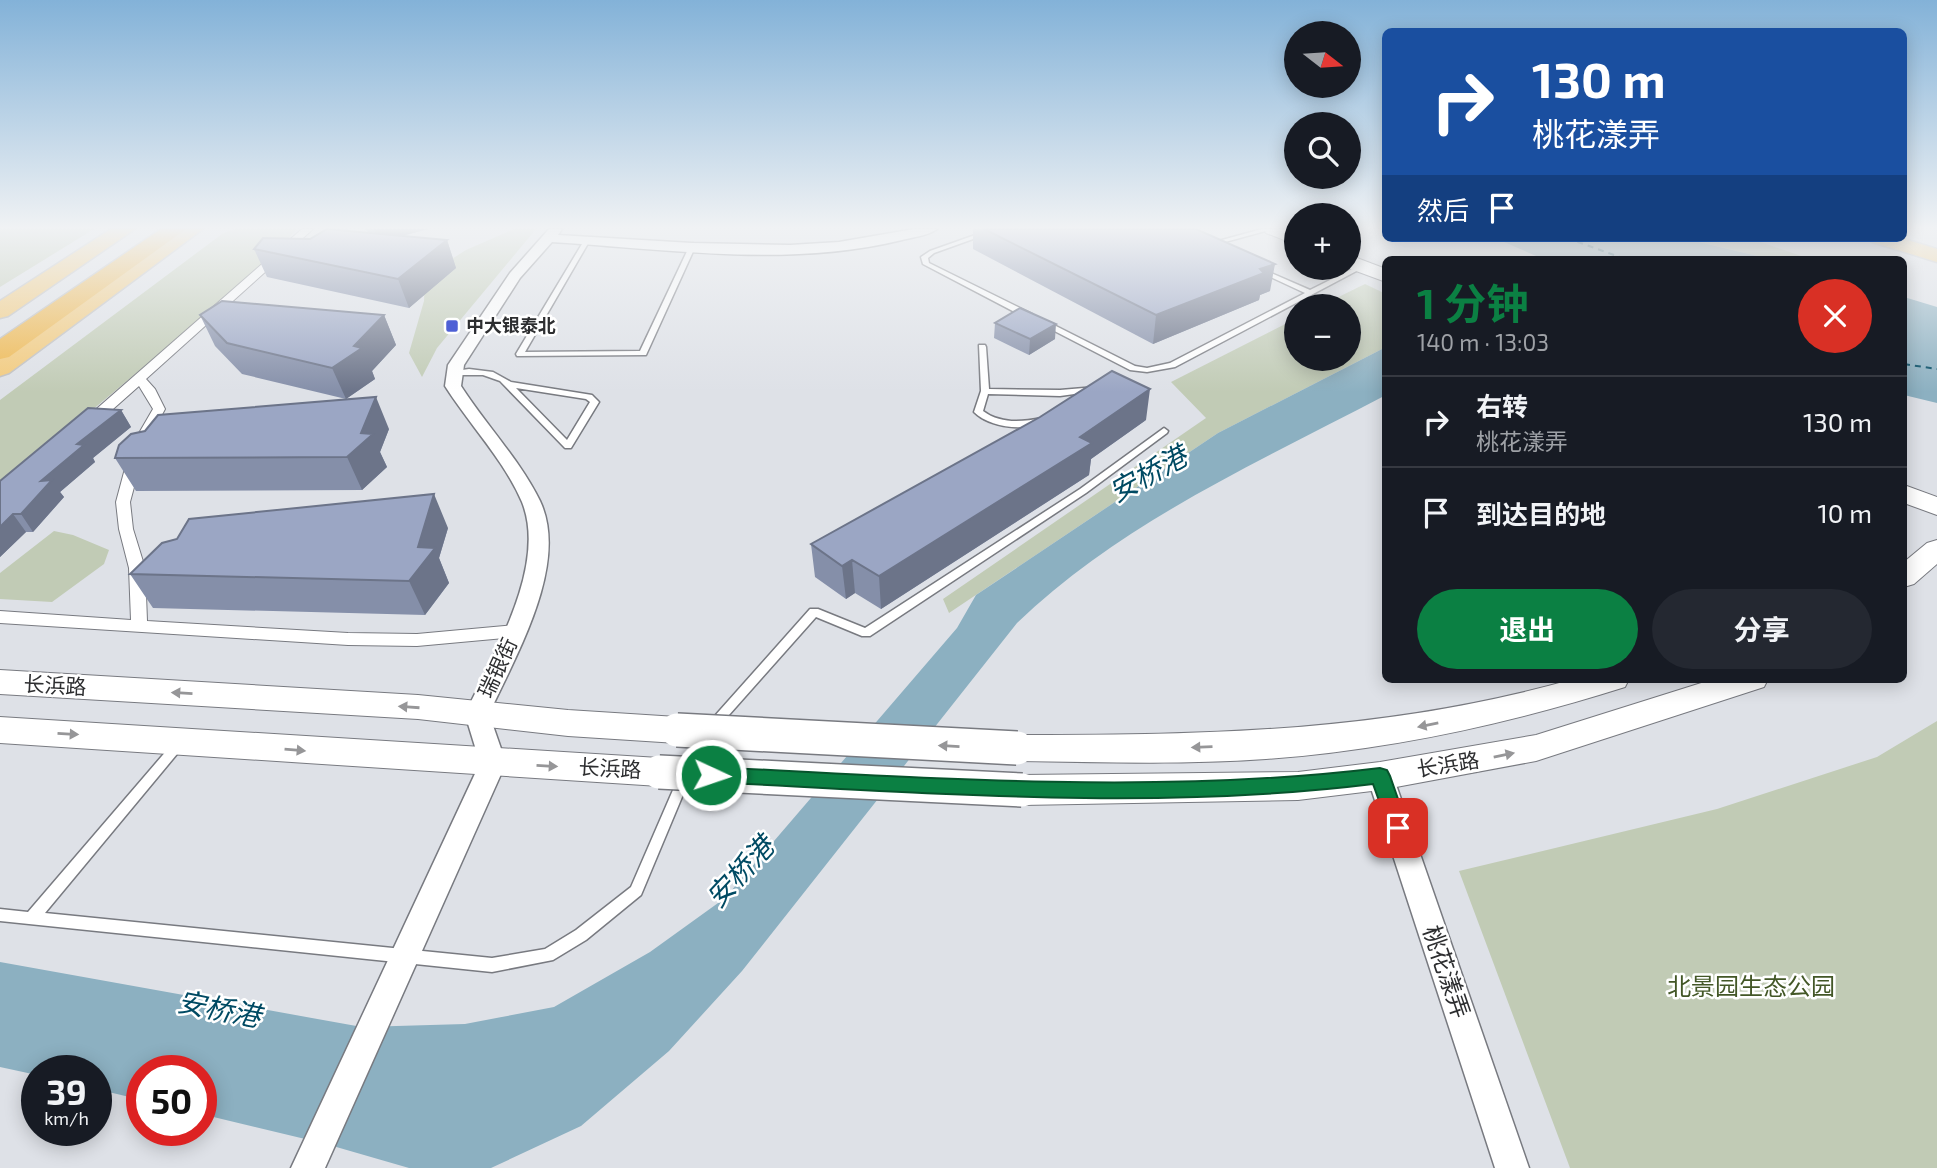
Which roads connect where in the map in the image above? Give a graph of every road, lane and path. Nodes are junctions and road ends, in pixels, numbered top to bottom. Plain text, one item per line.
1 (42, 284) edge
2 (65, 284) edge
3 (97, 284) edge
4 (117, 284) edge
5 (247, 284) edge
6 (510, 284) edge
7 (561, 284) edge
8 (675, 284) edge
9 (964, 284) edge
10 (1290, 284) edge
11 (1325, 284) edge
12 (1311, 293) junction
13 (0, 311) edge
14 (0, 327) edge
15 (982, 347) dead end
16 (0, 351) edge
17 (0, 368) edge
18 (1147, 370) junction
19 (455, 373) junction
20 (1129, 379) edge
21 (139, 380) junction
22 (508, 384) junction
23 (1109, 386) edge
24 (1090, 389) junction
25 (985, 391) junction
26 (1077, 404) edge
27 (1057, 418) edge
28 (80, 430) edge
29 (1164, 431) dead end
30 (1937, 550) edge
31 (1907, 575) edge
32 (0, 617) edge
33 (139, 626) junction
34 (515, 631) junction
35 (0, 682) edge
36 (1601, 683) edge
37 (1739, 683) edge
38 (477, 714) junction
39 (0, 730) edge
40 (182, 740) junction
41 (494, 763) junction
42 (1380, 776) junction
43 (0, 915) edge
44 (31, 919) junction
45 (308, 1168) edge
46 (1512, 1168) edge

1 - 13 main road
2 - 14 highway
3 - 16 highway
4 - 17 main road
5 - 21 street
6 - 19 street
7 - 8 lane
9 - 18 lane
10 - 12 lane
11 - 12 lane
12 - 18 lane
15 - 25 lane
18 - 20 lane
19 - 22 lane
19 - 34 street, 瑞银街
21 - 28 street
21 - 33 street
22 - 22 lane
23 - 24 lane
24 - 25 lane
24 - 26 lane
25 - 27 lane
29 - 44 lane
30 - 31 main road
32 - 33 street
33 - 34 street
34 - 38 street, 瑞银街
38 -> 35 main road, 长浜路
36 -> 38 main road, 长浜路, bridge
42 -> 37 main road, 长浜路
38 - 41 street, 瑞银街
39 -> 40 main road, 长浜路
40 -> 41 main road, 长浜路
40 - 44 lane
41 -> 42 main road, 长浜路, bridge
41 - 45 street
42 - 46 street, 桃花漾弄
43 - 44 lane

